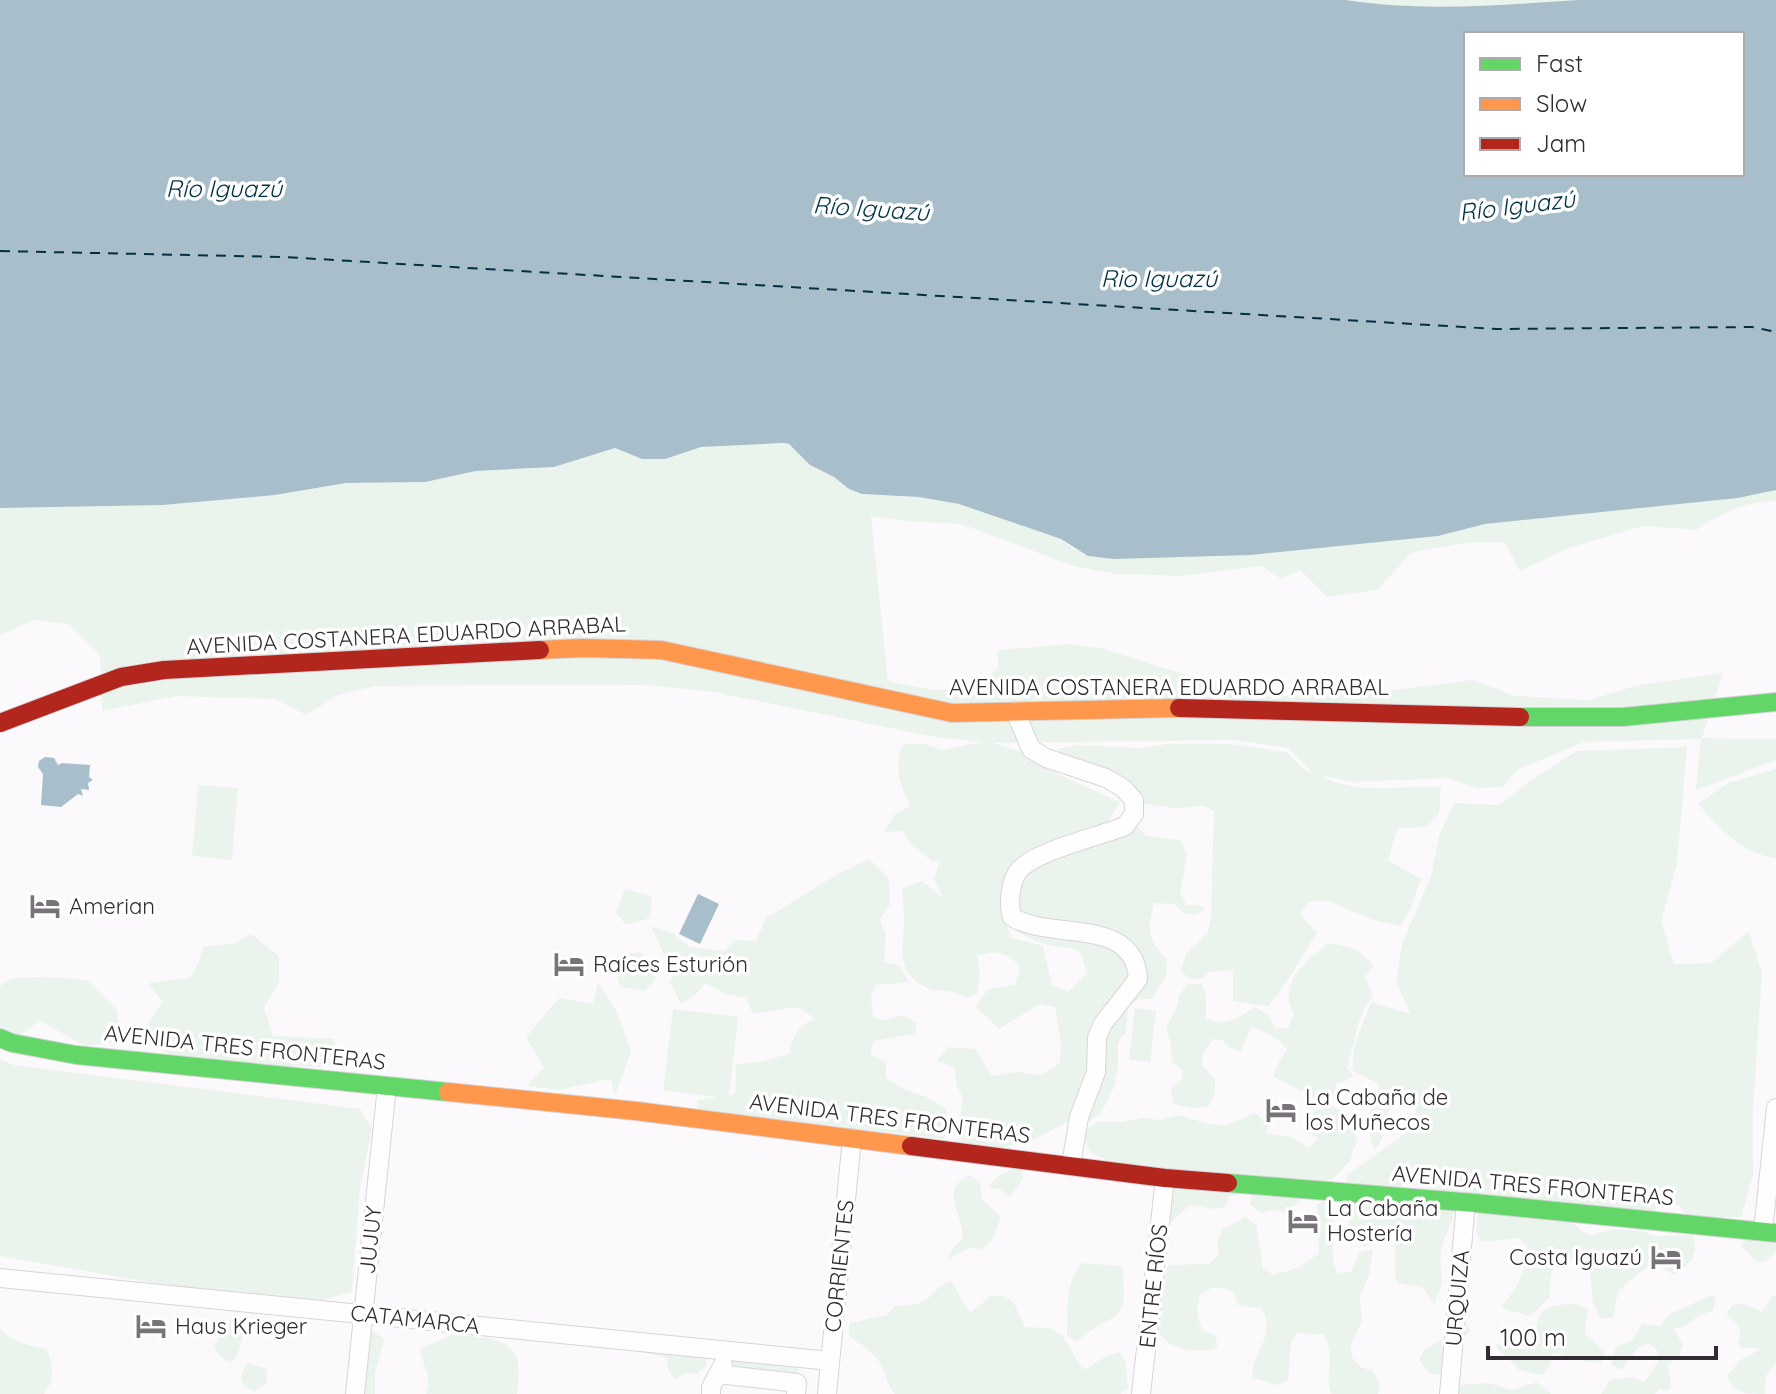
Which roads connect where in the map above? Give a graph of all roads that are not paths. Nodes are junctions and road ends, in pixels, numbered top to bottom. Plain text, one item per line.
1 (1776, 702) edge
2 (1015, 711) junction
3 (0, 723) edge
4 (0, 1038) edge
5 (387, 1086) junction
6 (1776, 1108) edge
7 (852, 1138) junction
8 (1071, 1165) junction
9 (1165, 1178) junction
10 (1466, 1202) junction
11 (1769, 1232) edge
12 (0, 1278) edge
13 (362, 1314) junction
14 (730, 1352) junction
15 (830, 1361) junction
16 (718, 1374) junction
17 (355, 1394) edge
18 (711, 1394) edge
19 (796, 1394) edge
20 (827, 1394) edge
21 (1141, 1394) edge
22 (1449, 1394) edge

1 - 2 main road, AVENIDA COSTANERA EDUARDO ARRABAL
2 - 3 main road, AVENIDA COSTANERA EDUARDO ARRABAL
2 - 8 street
4 - 5 main road, AVENIDA TRES FRONTERAS
5 - 7 main road, AVENIDA TRES FRONTERAS
5 - 13 street, JUJUY
6 - 11 street
7 - 8 main road, AVENIDA TRES FRONTERAS
7 - 15 street, CORRIENTES
8 - 9 main road, AVENIDA TRES FRONTERAS
9 - 10 main road, AVENIDA TRES FRONTERAS
9 - 21 street, ENTRE RÍOS
10 - 11 main road, AVENIDA TRES FRONTERAS
10 - 22 street, URQUIZA
12 - 13 street, CATAMARCA
13 - 14 street, CATAMARCA
13 - 17 street, JUJUY
14 - 15 street, CATAMARCA
14 - 16 street
15 - 20 street, CORRIENTES
16 - 18 street
16 - 19 street

